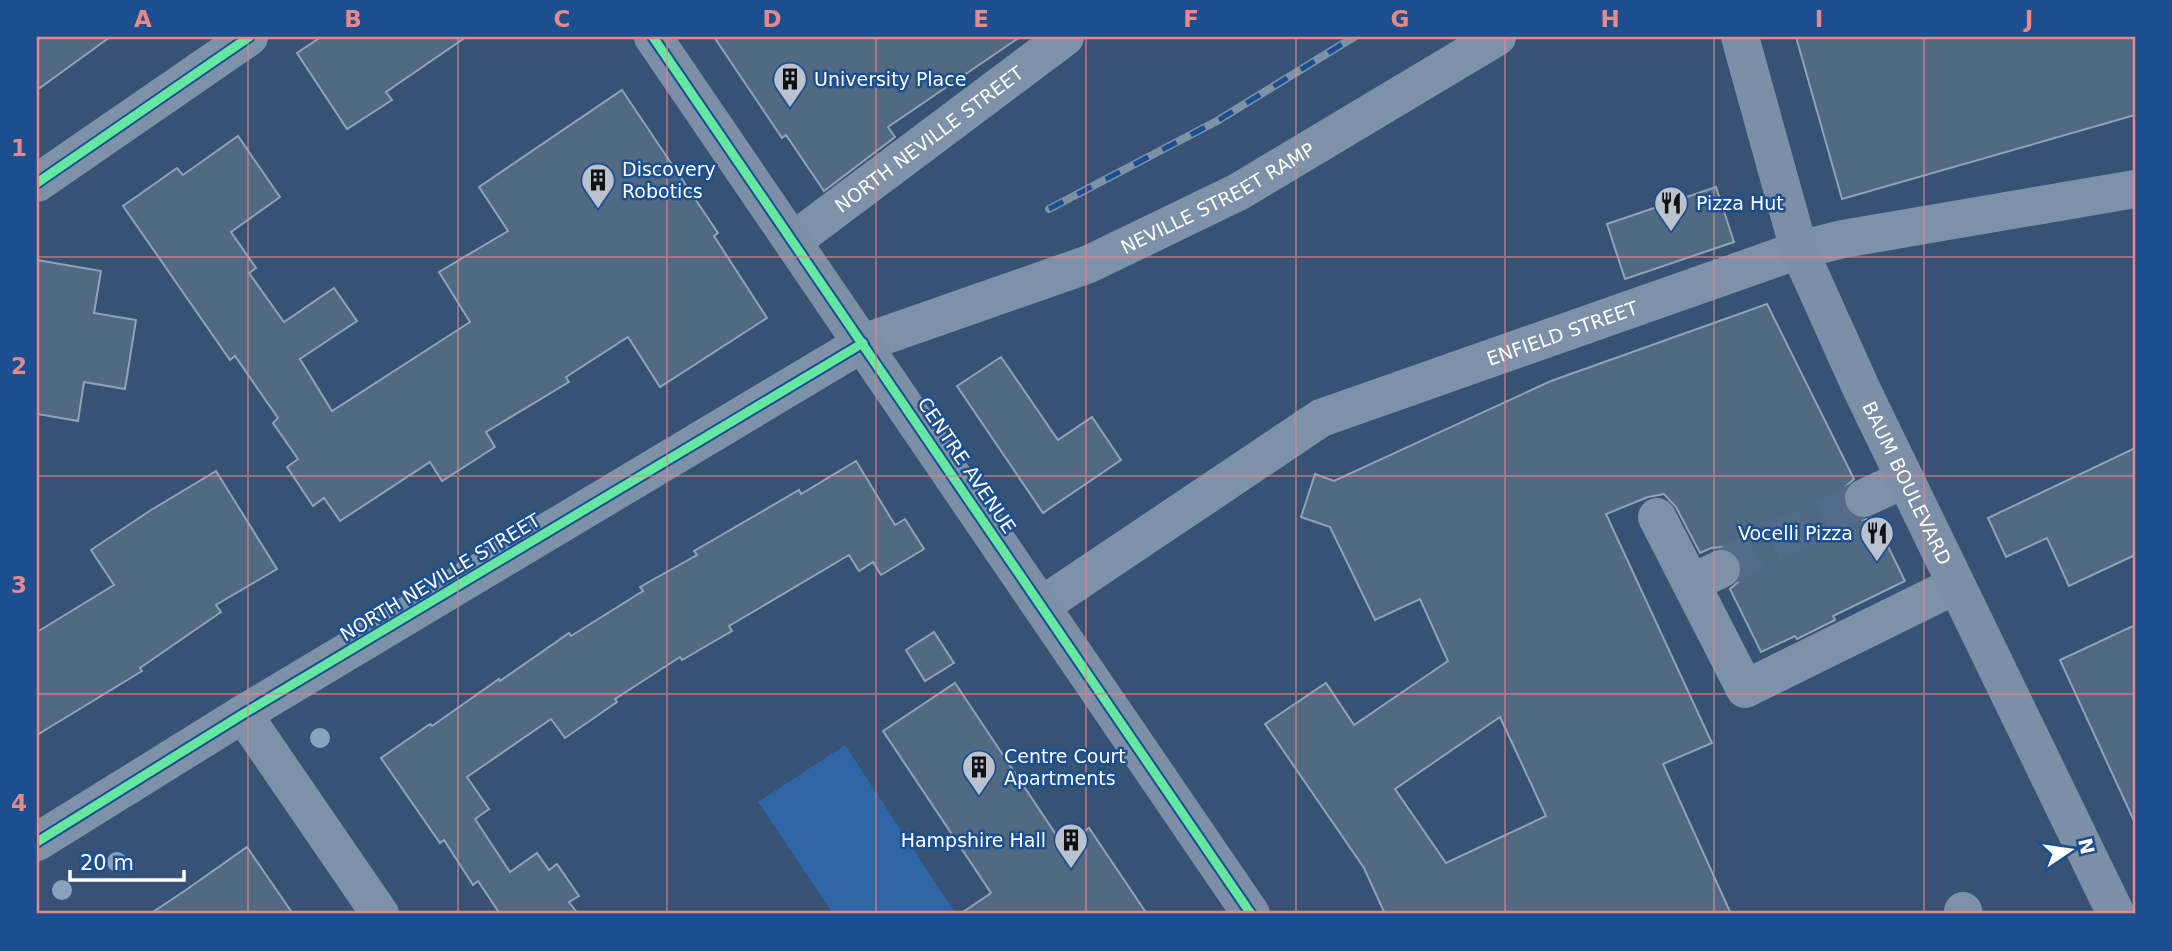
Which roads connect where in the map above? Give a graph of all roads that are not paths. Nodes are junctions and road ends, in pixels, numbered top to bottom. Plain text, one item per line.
1 (249, 37) edge
2 (653, 37) edge
3 (1065, 37) edge
4 (1497, 37) edge
5 (1743, 49) edge
6 (37, 183) edge
7 (2135, 189) edge
8 (793, 242) junction
9 (1800, 250) junction
10 (863, 343) junction
11 (1905, 479) junction
12 (1864, 498) tunnel mouth
13 (1657, 517) dead end
14 (1956, 585) junction
15 (1041, 606) junction
16 (243, 714) junction
17 (37, 842) edge
18 (380, 914) edge
19 (1251, 914) edge
20 (2116, 914) edge

1 - 6 street
2 - 8 main road, CENTRE AVENUE
3 - 8 street, NORTH NEVILLE STREET
4 - 10 street, NEVILLE STREET RAMP
5 - 9 main road, BAUM BOULEVARD
7 - 9 street, ENFIELD STREET
8 - 10 main road, CENTRE AVENUE
9 - 11 main road, BAUM BOULEVARD
9 - 15 street, ENFIELD STREET
10 - 15 main road, CENTRE AVENUE
10 - 16 street, NORTH NEVILLE STREET
11 - 12 street
11 - 14 main road, BAUM BOULEVARD
13 - 14 street
14 - 20 main road, BAUM BOULEVARD
15 - 19 main road, CENTRE AVENUE
16 - 17 street, NORTH NEVILLE STREET
16 - 18 street

